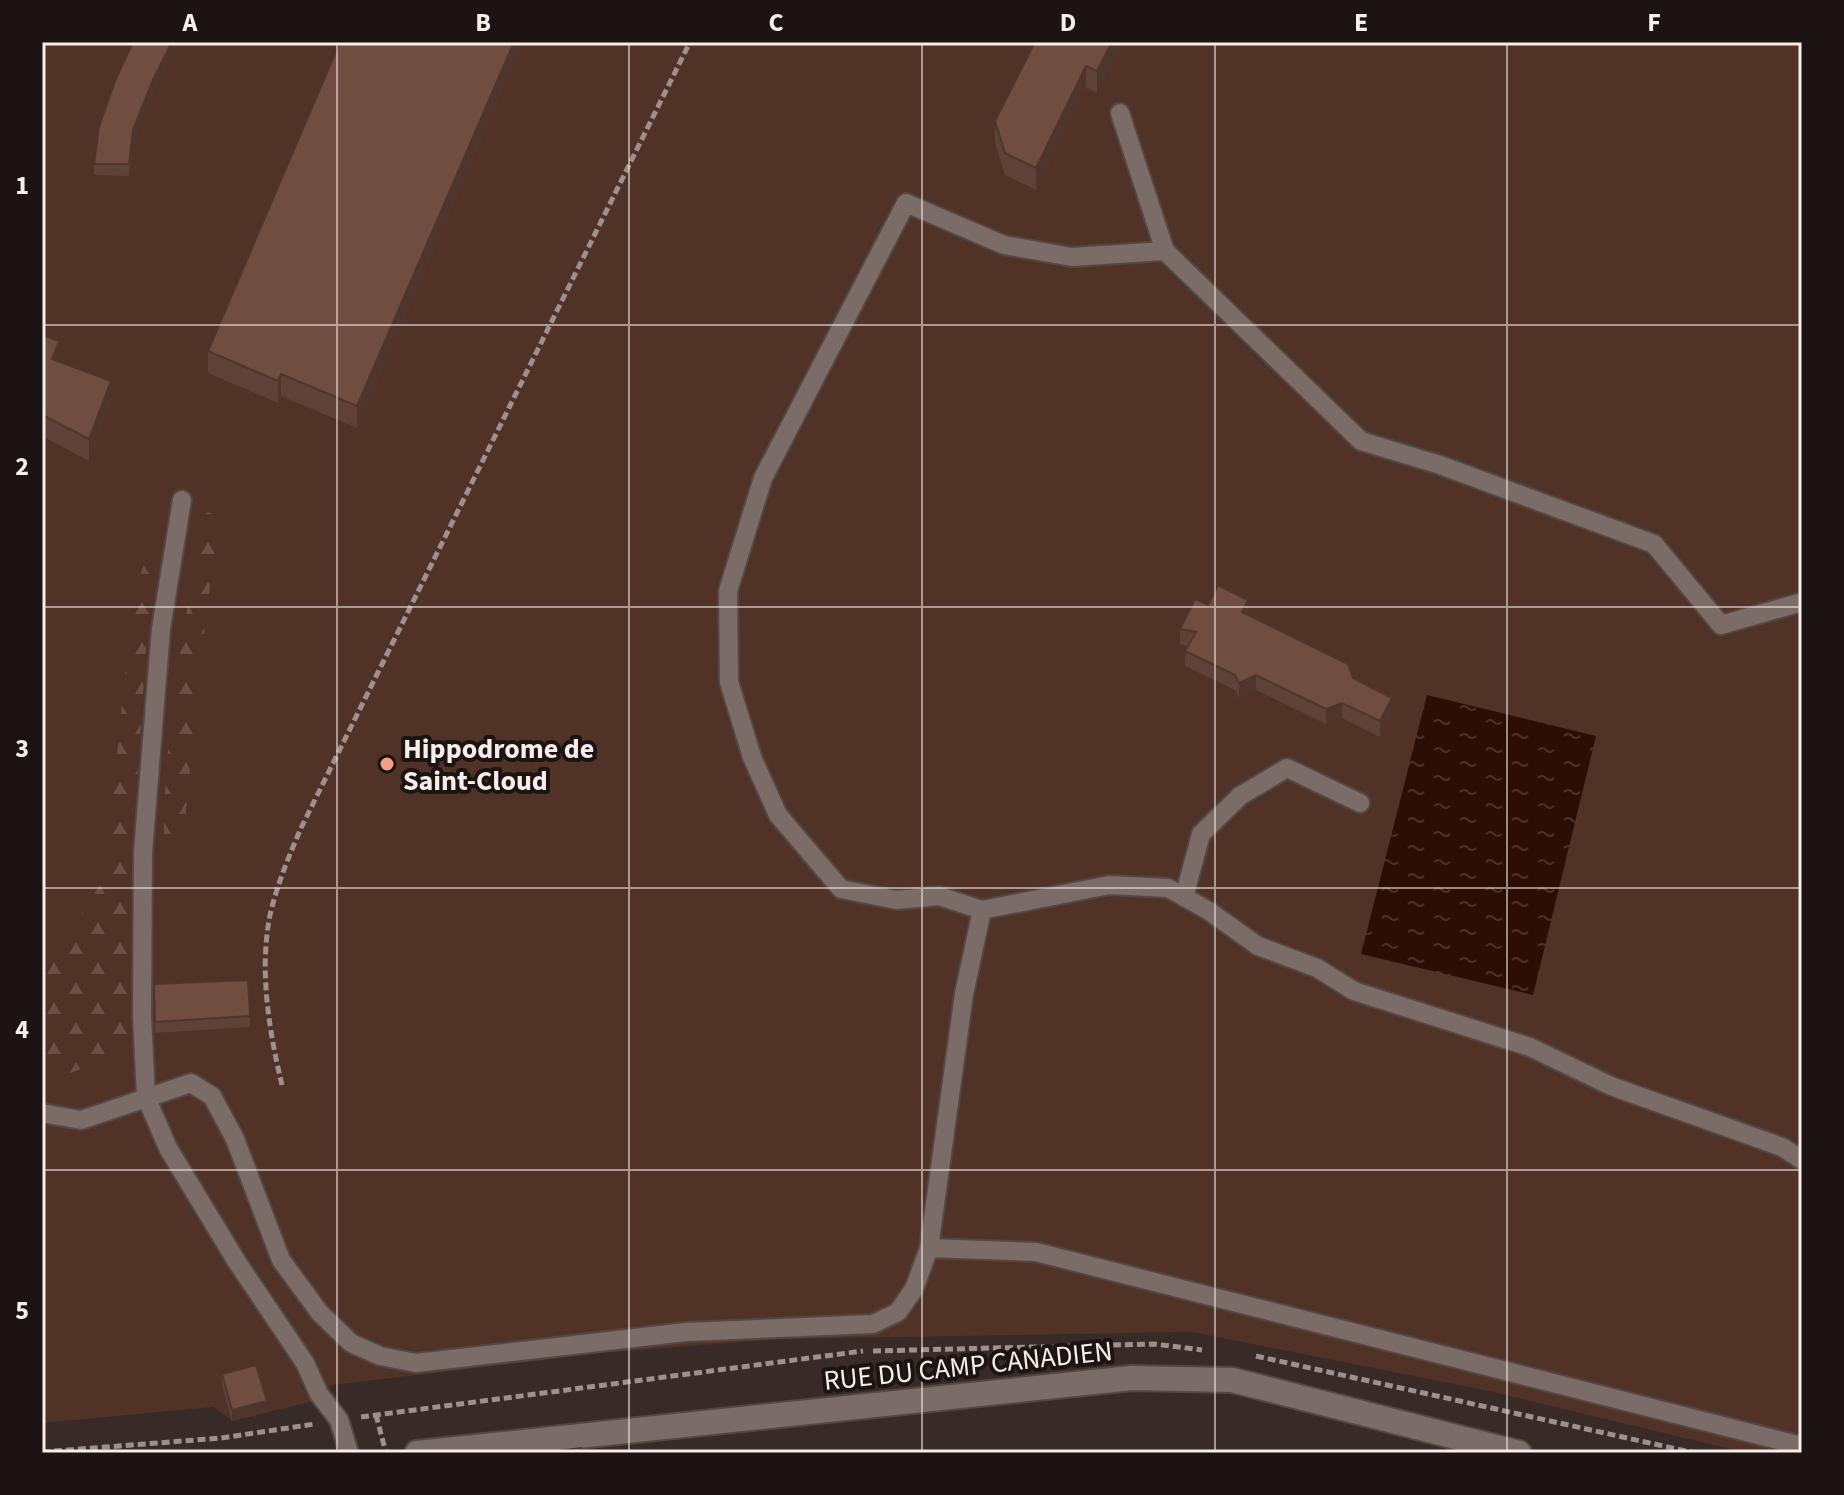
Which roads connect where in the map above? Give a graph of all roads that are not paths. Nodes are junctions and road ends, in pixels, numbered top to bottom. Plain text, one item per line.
1 (1120, 113) dead end
2 (1165, 251) junction
3 (182, 500) dead end
4 (1802, 602) edge
5 (1360, 803) dead end
6 (1184, 897) junction
7 (982, 910) junction
8 (146, 1097) junction
9 (42, 1113) edge
10 (1802, 1160) edge
11 (929, 1248) junction
12 (1802, 1446) edge
13 (349, 1453) edge
14 (417, 1453) edge
15 (1519, 1453) edge

1 - 2 lane
2 - 4 lane
2 - 7 lane
3 - 8 lane
5 - 6 lane
6 - 7 lane
6 - 10 lane
7 - 11 lane
8 - 9 lane
8 - 11 lane
8 - 13 lane
11 - 12 lane
14 - 15 main road, RUE DU CAMP CANADIEN

